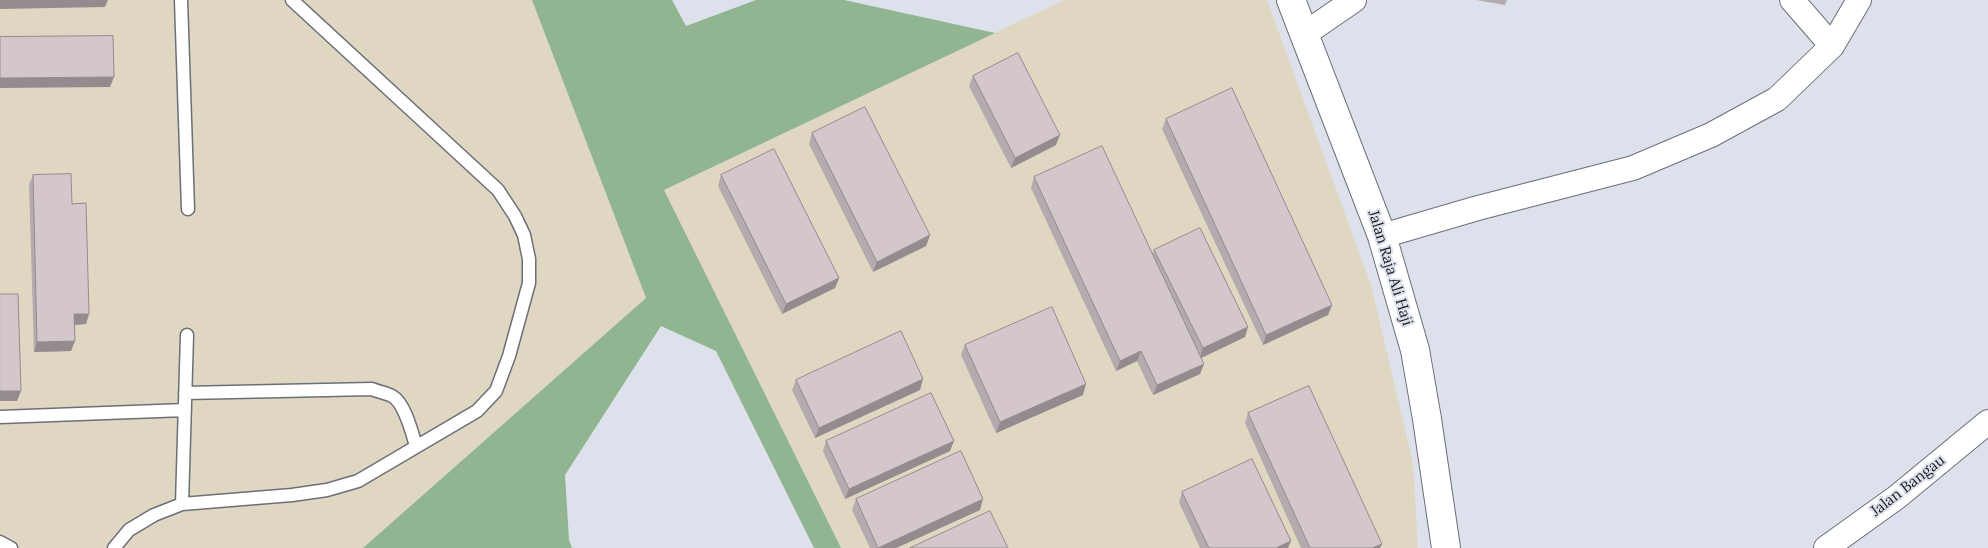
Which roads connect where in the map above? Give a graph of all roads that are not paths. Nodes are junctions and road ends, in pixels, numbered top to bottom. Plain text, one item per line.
1 (181, 0) edge
2 (292, 0) edge
3 (1291, 0) edge
4 (1354, 0) edge
5 (1792, 0) edge
6 (1859, 0) edge
7 (1303, 35) junction
8 (1832, 46) junction
9 (188, 209) dead end
10 (1382, 236) junction
11 (187, 335) dead end
12 (185, 393) junction
13 (185, 410) junction
14 (0, 417) edge
15 (1988, 422) edge
16 (416, 446) junction
17 (182, 504) junction
18 (0, 542) edge
19 (11, 548) edge
20 (114, 548) edge
21 (1446, 548) edge
22 (1826, 548) edge

1 - 9 lane
2 - 16 lane
3 - 7 street, Jalan Raja Ali Haji
4 - 7 street
5 - 8 street
6 - 8 street
7 - 10 street, Jalan Raja Ali Haji
8 - 10 street
10 - 21 street, Jalan Raja Ali Haji
11 - 12 lane
12 - 13 lane
12 - 16 lane
13 - 14 lane
13 - 17 lane
15 - 22 street, Jalan Bangau
16 - 17 lane
17 - 20 lane
18 - 19 lane

